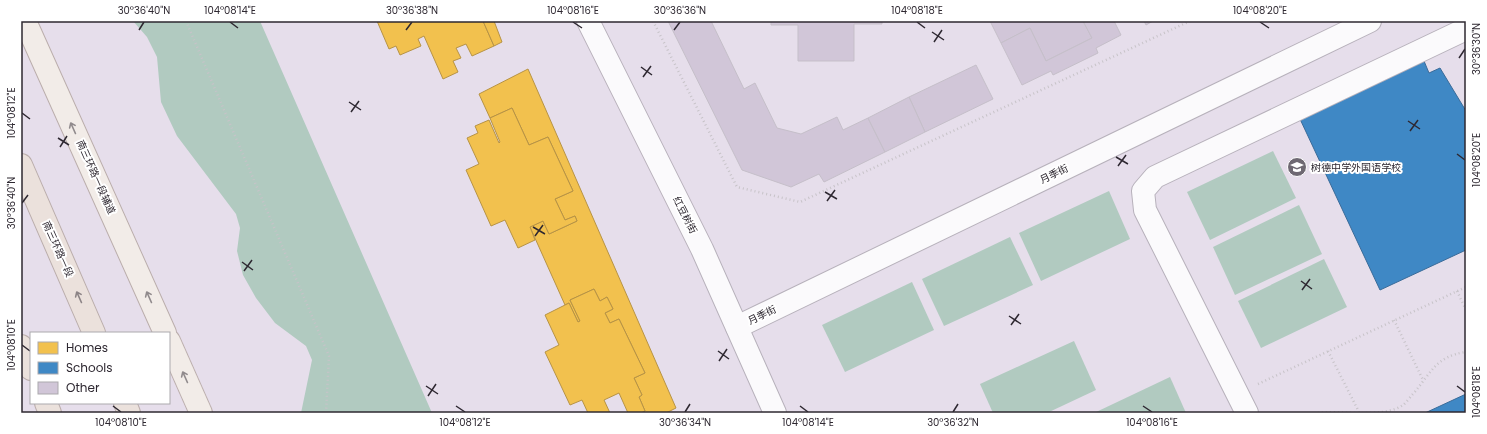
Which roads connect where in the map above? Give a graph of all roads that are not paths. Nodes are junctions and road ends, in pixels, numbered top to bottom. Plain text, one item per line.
1 (25, 21) edge
2 (588, 21) edge
3 (1370, 21) edge
4 (1466, 29) edge
5 (21, 165) edge
6 (738, 327) junction
7 (94, 332) edge
8 (165, 332) edge
9 (170, 343) edge
10 (21, 346) edge
11 (30, 367) edge
12 (1242, 404) edge
13 (201, 413) edge
14 (775, 413) edge

8 -> 1 main road, 南三环路一段辅道
2 - 6 street, 红豆树街
3 - 6 street, 月季街
4 - 12 street
7 -> 5 highway, 南三环路一段
6 - 14 street, 红豆树街
13 -> 9 main road
10 - 11 highway

